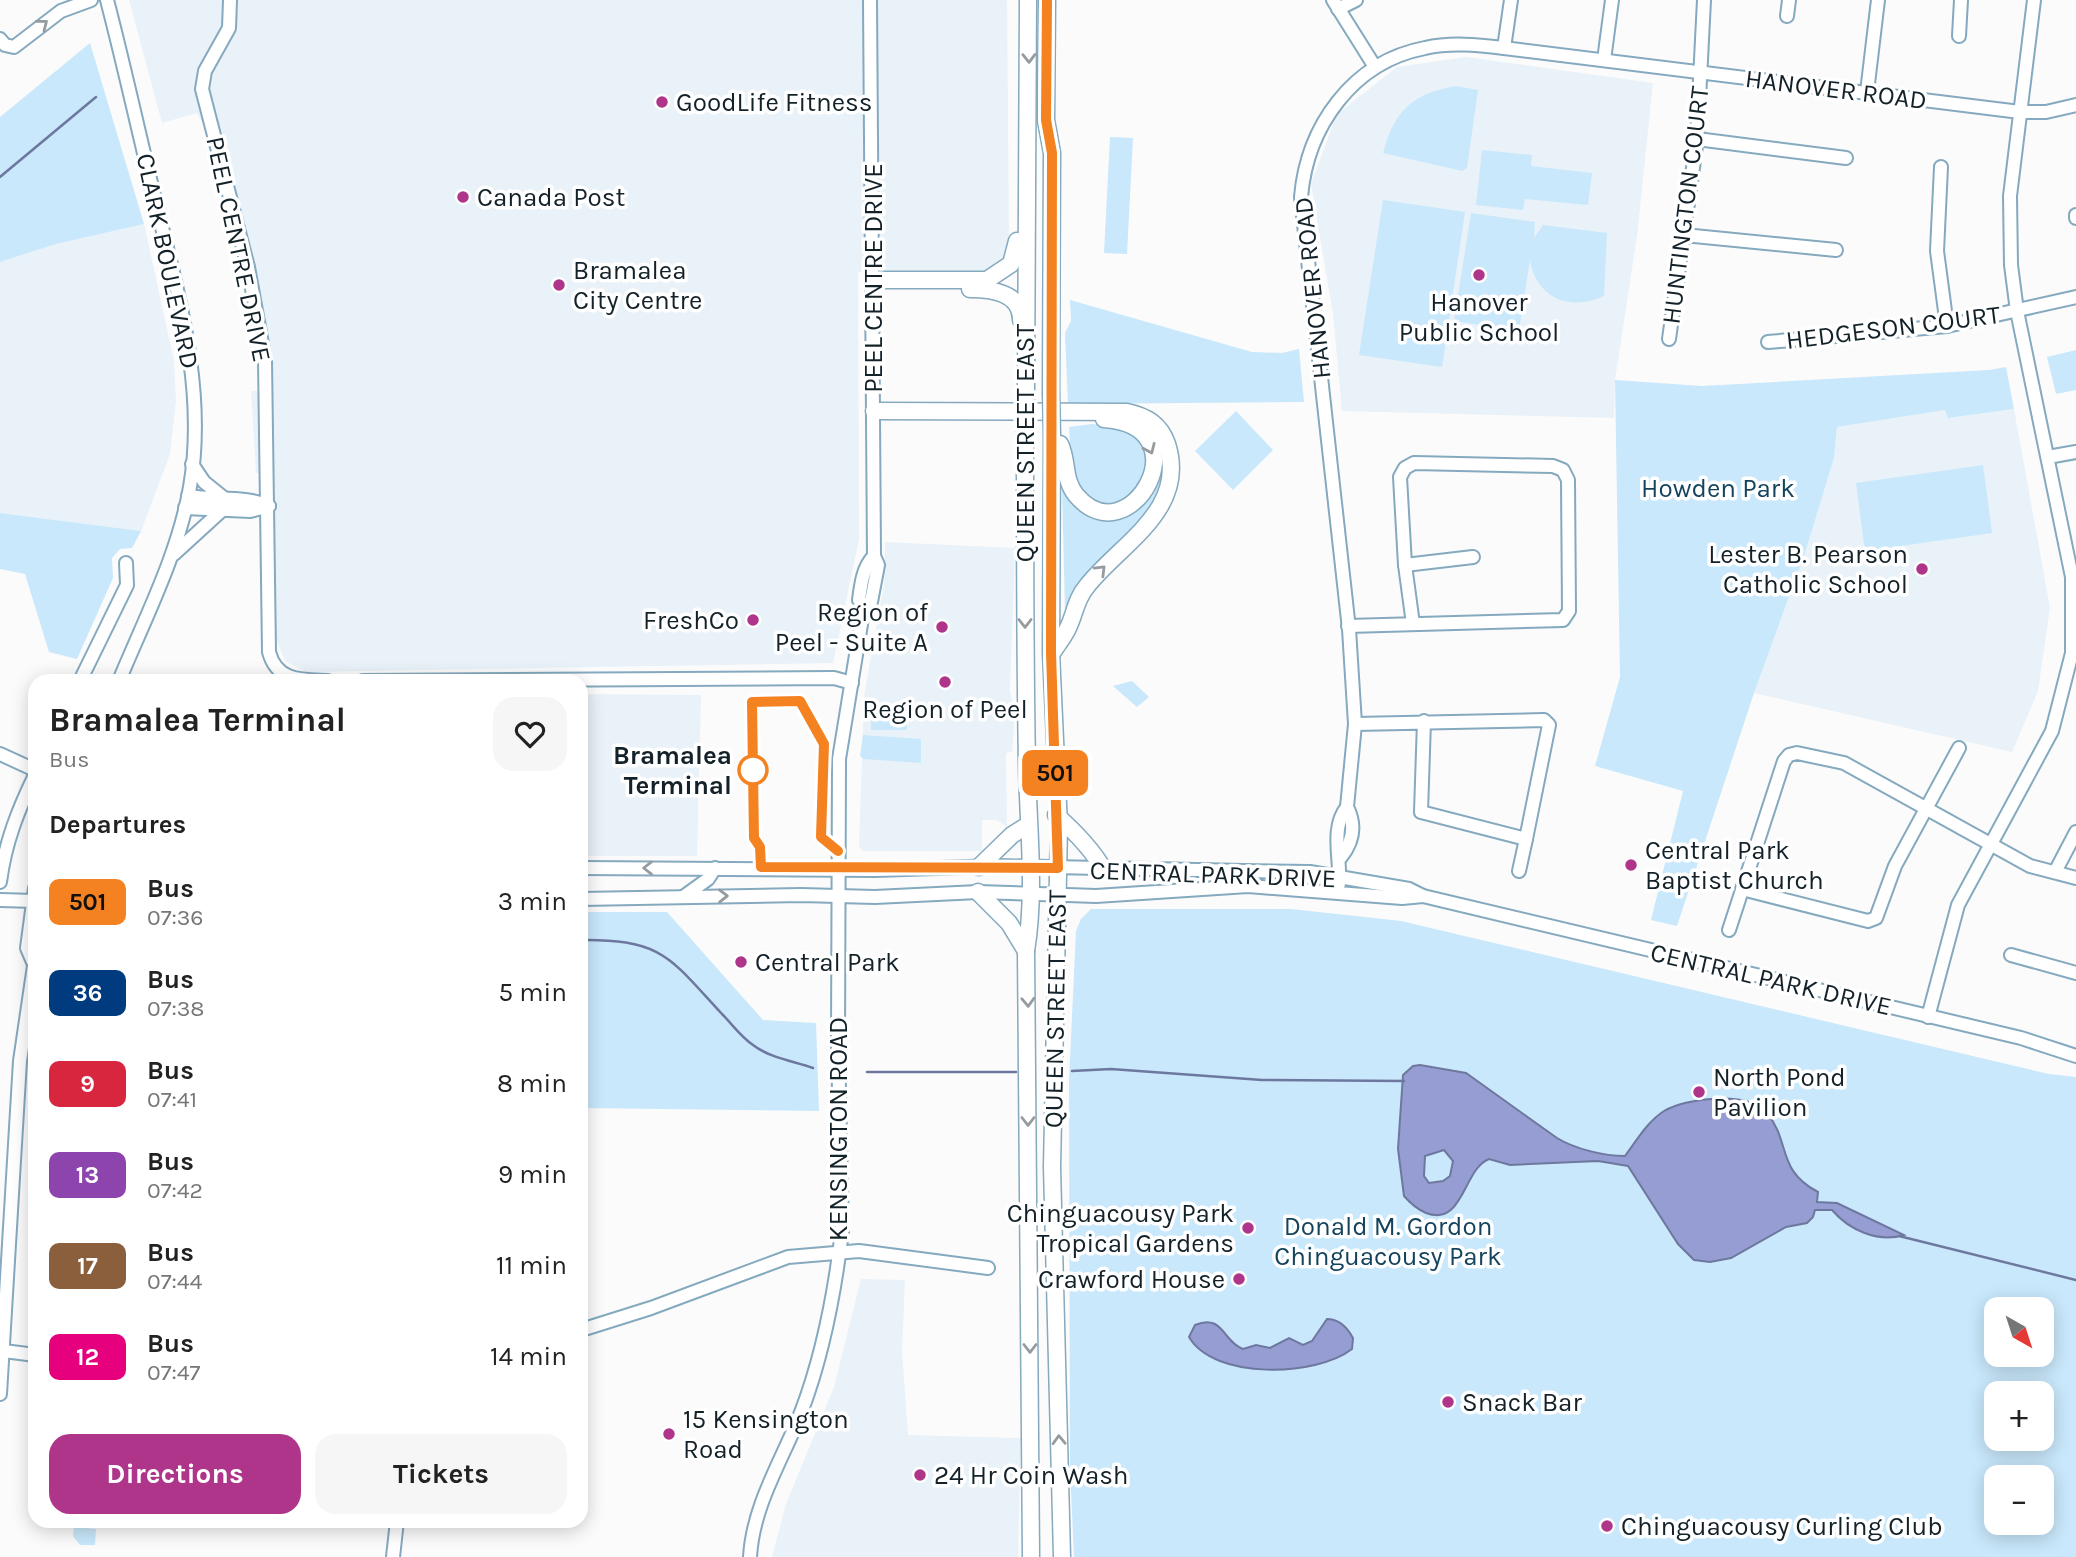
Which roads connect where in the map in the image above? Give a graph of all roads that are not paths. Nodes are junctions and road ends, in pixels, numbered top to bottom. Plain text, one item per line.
1 (91, 0) edge
2 (107, 0) edge
3 (230, 0) edge
4 (870, 0) edge
5 (1028, 0) edge
6 (1047, 0) edge
7 (1356, 0) edge
8 (1511, 0) edge
9 (1612, 0) edge
10 (1704, 0) edge
11 (1789, 0) edge
12 (1878, 0) edge
13 (1961, 0) edge
14 (2034, 0) edge
15 (1335, 5) edge
16 (1787, 16) dead end
17 (1959, 36) dead end
18 (0, 39) edge
19 (1504, 48) junction
20 (1604, 60) junction
21 (1375, 67) junction
22 (1700, 72) junction
23 (1867, 92) junction
24 (2076, 105) edge
25 (2020, 112) junction
26 (1697, 139) junction
27 (1025, 149) junction
28 (1846, 158) dead end
29 (1941, 167) dead end
30 (1684, 235) junction
31 (1836, 250) dead end
32 (873, 285) junction
33 (2076, 297) edge
34 (2017, 311) junction
35 (1947, 326) junction
36 (1669, 339) dead end
37 (1768, 342) dead end
38 (1025, 366) junction
39 (874, 416) junction
40 (1052, 436) junction
41 (2076, 452) edge
42 (2048, 457) junction
43 (192, 464) junction
44 (187, 502) junction
45 (223, 505) junction
46 (269, 506) junction
47 (171, 557) junction
48 (1473, 557) dead end
49 (126, 563) dead end
50 (1405, 565) junction
51 (2074, 577) edge
52 (1413, 624) junction
53 (1349, 626) junction
54 (1051, 653) junction
55 (83, 674) edge
56 (123, 674) edge
57 (283, 674) edge
58 (588, 680) edge
59 (852, 683) junction
60 (1424, 721) junction
61 (1355, 724) junction
62 (1959, 748) dead end
63 (0, 754) edge
64 (28, 767) edge
65 (28, 789) edge
66 (1925, 808) junction
67 (1056, 816) junction
68 (1028, 825) junction
69 (2076, 832) edge
70 (1525, 839) junction
71 (1989, 845) junction
72 (979, 867) junction
73 (1030, 867) junction
74 (588, 868) edge
75 (715, 868) junction
76 (1058, 868) junction
77 (838, 869) junction
78 (1104, 870) junction
79 (1519, 871) dead end
80 (2055, 872) junction
81 (1340, 877) junction
82 (2076, 878) edge
83 (0, 882) edge
84 (1742, 889) junction
85 (1339, 891) junction
86 (978, 892) junction
87 (1030, 894) junction
88 (1058, 895) junction
89 (838, 896) junction
90 (1423, 896) junction
91 (683, 897) junction
92 (28, 898) edge
93 (588, 899) edge
94 (0, 900) edge
95 (1729, 930) dead end
96 (1026, 951) junction
97 (2011, 955) dead end
98 (2076, 973) edge
99 (28, 1003) edge
100 (1928, 1017) junction
101 (2076, 1056) edge
102 (6, 1233) edge
103 (839, 1252) junction
104 (988, 1268) dead end
105 (588, 1328) edge
106 (4, 1351) junction
107 (28, 1354) edge
108 (0, 1394) edge
109 (396, 1528) edge
110 (393, 1557) edge
111 (750, 1557) edge
112 (1031, 1557) edge
113 (1062, 1557) edge

18 -> 1 street
2 - 43 street, CLARK BOULEVARD
3 - 46 street, PEEL CENTRE DRIVE
4 - 32 street, PEEL CENTRE DRIVE
5 -> 27 main road, QUEEN STREET EAST
6 - 40 main road, QUEEN STREET EAST, bridge
7 - 15 street
8 - 19 street
9 - 20 street
10 - 22 street, HUNTINGTON COURT
11 - 16 street
12 - 23 street
13 - 17 street
14 - 25 street
15 - 21 street
19 - 20 street, HANOVER ROAD
19 - 21 street, HANOVER ROAD
20 - 22 street, HANOVER ROAD
21 - 53 street, HANOVER ROAD
22 - 23 street, HANOVER ROAD
22 - 26 street, HUNTINGTON COURT
23 - 25 street, HANOVER ROAD
24 - 25 street, HANOVER ROAD
25 - 34 street
26 - 28 street
26 - 30 street, HUNTINGTON COURT
27 - 32 main road
27 - 38 main road, QUEEN STREET EAST
29 - 35 street
30 - 31 street
30 - 36 street, HUNTINGTON COURT
32 - 38 main road
32 - 39 street, PEEL CENTRE DRIVE
33 - 34 street, HEDGESON COURT
34 - 35 street, HEDGESON COURT
34 - 42 street
35 - 37 street, HEDGESON COURT
38 -> 68 main road, QUEEN STREET EAST, bridge
39 -> 40 main road
54 -> 39 main road
39 - 59 street, PEEL CENTRE DRIVE
40 - 54 main road, QUEEN STREET EAST
41 - 42 street
42 - 51 street
43 - 44 street, CLARK BOULEVARD
43 - 45 street
44 - 45 street
44 - 47 street, CLARK BOULEVARD
45 - 46 street
45 - 47 street
46 - 57 street, PEEL CENTRE DRIVE
47 - 56 street, CLARK BOULEVARD
48 - 50 street
49 - 55 street
50 - 52 street
50 - 52 street
51 - 71 street
52 - 53 street
53 - 61 street, HANOVER ROAD
54 - 67 main road, QUEEN STREET EAST
58 - 59 street
59 - 77 street, PEEL CENTRE DRIVE
60 - 61 street
60 - 70 street
60 - 70 street
61 - 81 street, HANOVER ROAD
62 - 66 street
63 - 64 street
65 - 83 street
66 - 71 street
66 - 84 street
66 - 84 street
67 - 76 main road, QUEEN STREET EAST
67 - 78 main road
68 - 72 main road
68 - 73 main road, QUEEN STREET EAST
69 - 80 street
70 - 79 street
71 - 80 street
71 - 100 street
72 - 73 street, CENTRAL PARK DRIVE
72 - 77 street, CENTRAL PARK DRIVE
73 - 76 street, CENTRAL PARK DRIVE
73 - 87 main road, QUEEN STREET EAST
75 -> 74 street, CENTRAL PARK DRIVE
75 - 77 street, CENTRAL PARK DRIVE
75 - 91 street
76 - 78 street, CENTRAL PARK DRIVE
76 - 88 main road, QUEEN STREET EAST
77 - 89 street, KENSINGTON ROAD
78 - 81 street, CENTRAL PARK DRIVE
80 - 82 street
81 - 85 street, HANOVER ROAD
81 - 90 street, CENTRAL PARK DRIVE
84 - 95 street
85 - 88 street, CENTRAL PARK DRIVE
85 - 90 street, CENTRAL PARK DRIVE
86 - 87 street, CENTRAL PARK DRIVE
86 - 89 street, CENTRAL PARK DRIVE
86 - 96 main road
87 - 88 street, CENTRAL PARK DRIVE
87 - 96 main road, QUEEN STREET EAST
113 -> 88 main road, QUEEN STREET EAST
91 -> 89 street, CENTRAL PARK DRIVE
89 - 103 street, KENSINGTON ROAD
90 - 100 street, CENTRAL PARK DRIVE
91 - 93 street, CENTRAL PARK DRIVE
92 - 94 street
96 -> 112 main road, QUEEN STREET EAST
97 - 98 street
99 - 102 street
100 - 101 street, CENTRAL PARK DRIVE
102 - 106 street
103 - 104 street
103 - 105 street
103 - 111 street, KENSINGTON ROAD
106 - 107 street
106 - 108 street
109 - 110 street

